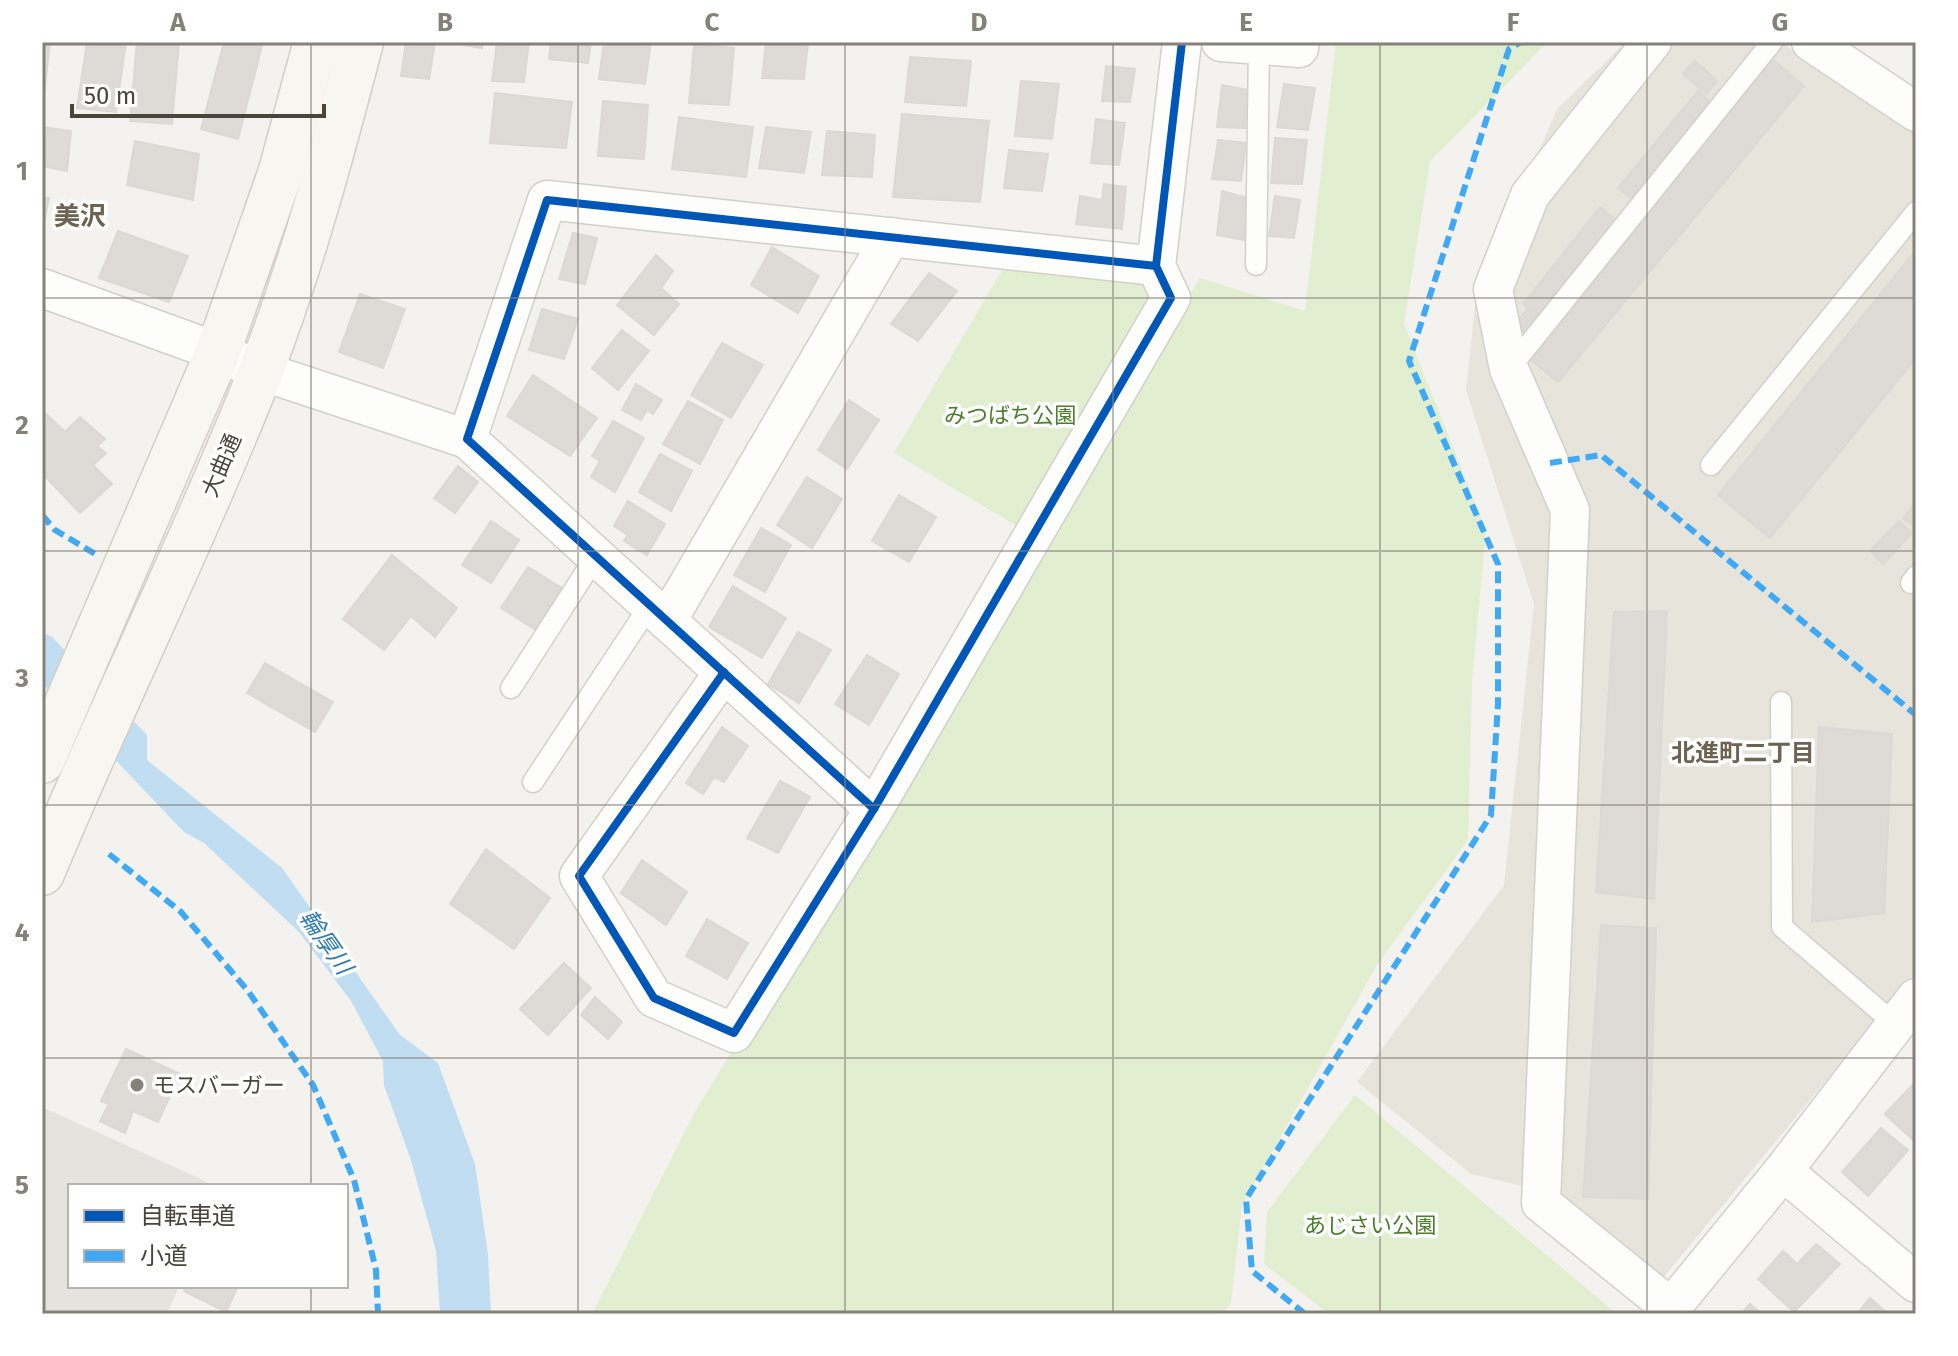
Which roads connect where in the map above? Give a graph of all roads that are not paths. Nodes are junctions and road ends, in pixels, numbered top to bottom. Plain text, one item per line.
1 (316, 42) edge
2 (361, 42) edge
3 (1182, 42) edge
4 (1221, 42) edge
5 (1300, 42) edge
6 (1652, 42) edge
7 (1772, 42) edge
8 (1811, 42) edge
9 (1259, 45) junction
10 (1916, 112) edge
11 (1916, 212) edge
12 (891, 237) junction
13 (1256, 265) dead end
14 (1156, 266) junction
15 (42, 288) edge
16 (218, 352) junction
17 (1509, 369) junction
18 (261, 371) junction
19 (467, 439) junction
20 (1711, 465) dead end
21 (596, 556) junction
22 (659, 613) junction
23 (724, 672) junction
24 (511, 688) dead end
25 (1781, 702) dead end
26 (42, 761) edge
27 (533, 782) dead end
28 (874, 809) junction
29 (42, 873) edge
30 (1906, 1011) edge
31 (1783, 1171) junction
32 (1916, 1283) edge
33 (1669, 1311) edge

1 - 16 main road
2 - 18 main road, 大曲通
3 - 14 street
4 - 9 street
5 - 9 street
6 - 17 street
7 - 17 lane
8 - 10 street
9 - 13 lane
11 - 20 lane
12 - 14 street
12 - 19 street
12 - 22 street
14 - 28 street
15 - 16 street
16 - 18 street
16 - 26 main road
17 - 33 street
18 - 19 street
18 - 29 main road, 大曲通
19 - 21 street
21 - 22 street
21 - 24 lane
22 - 23 street
22 - 27 lane
23 - 28 street
23 - 28 street
25 - 30 lane
30 - 31 street
31 - 32 street
31 - 33 street

